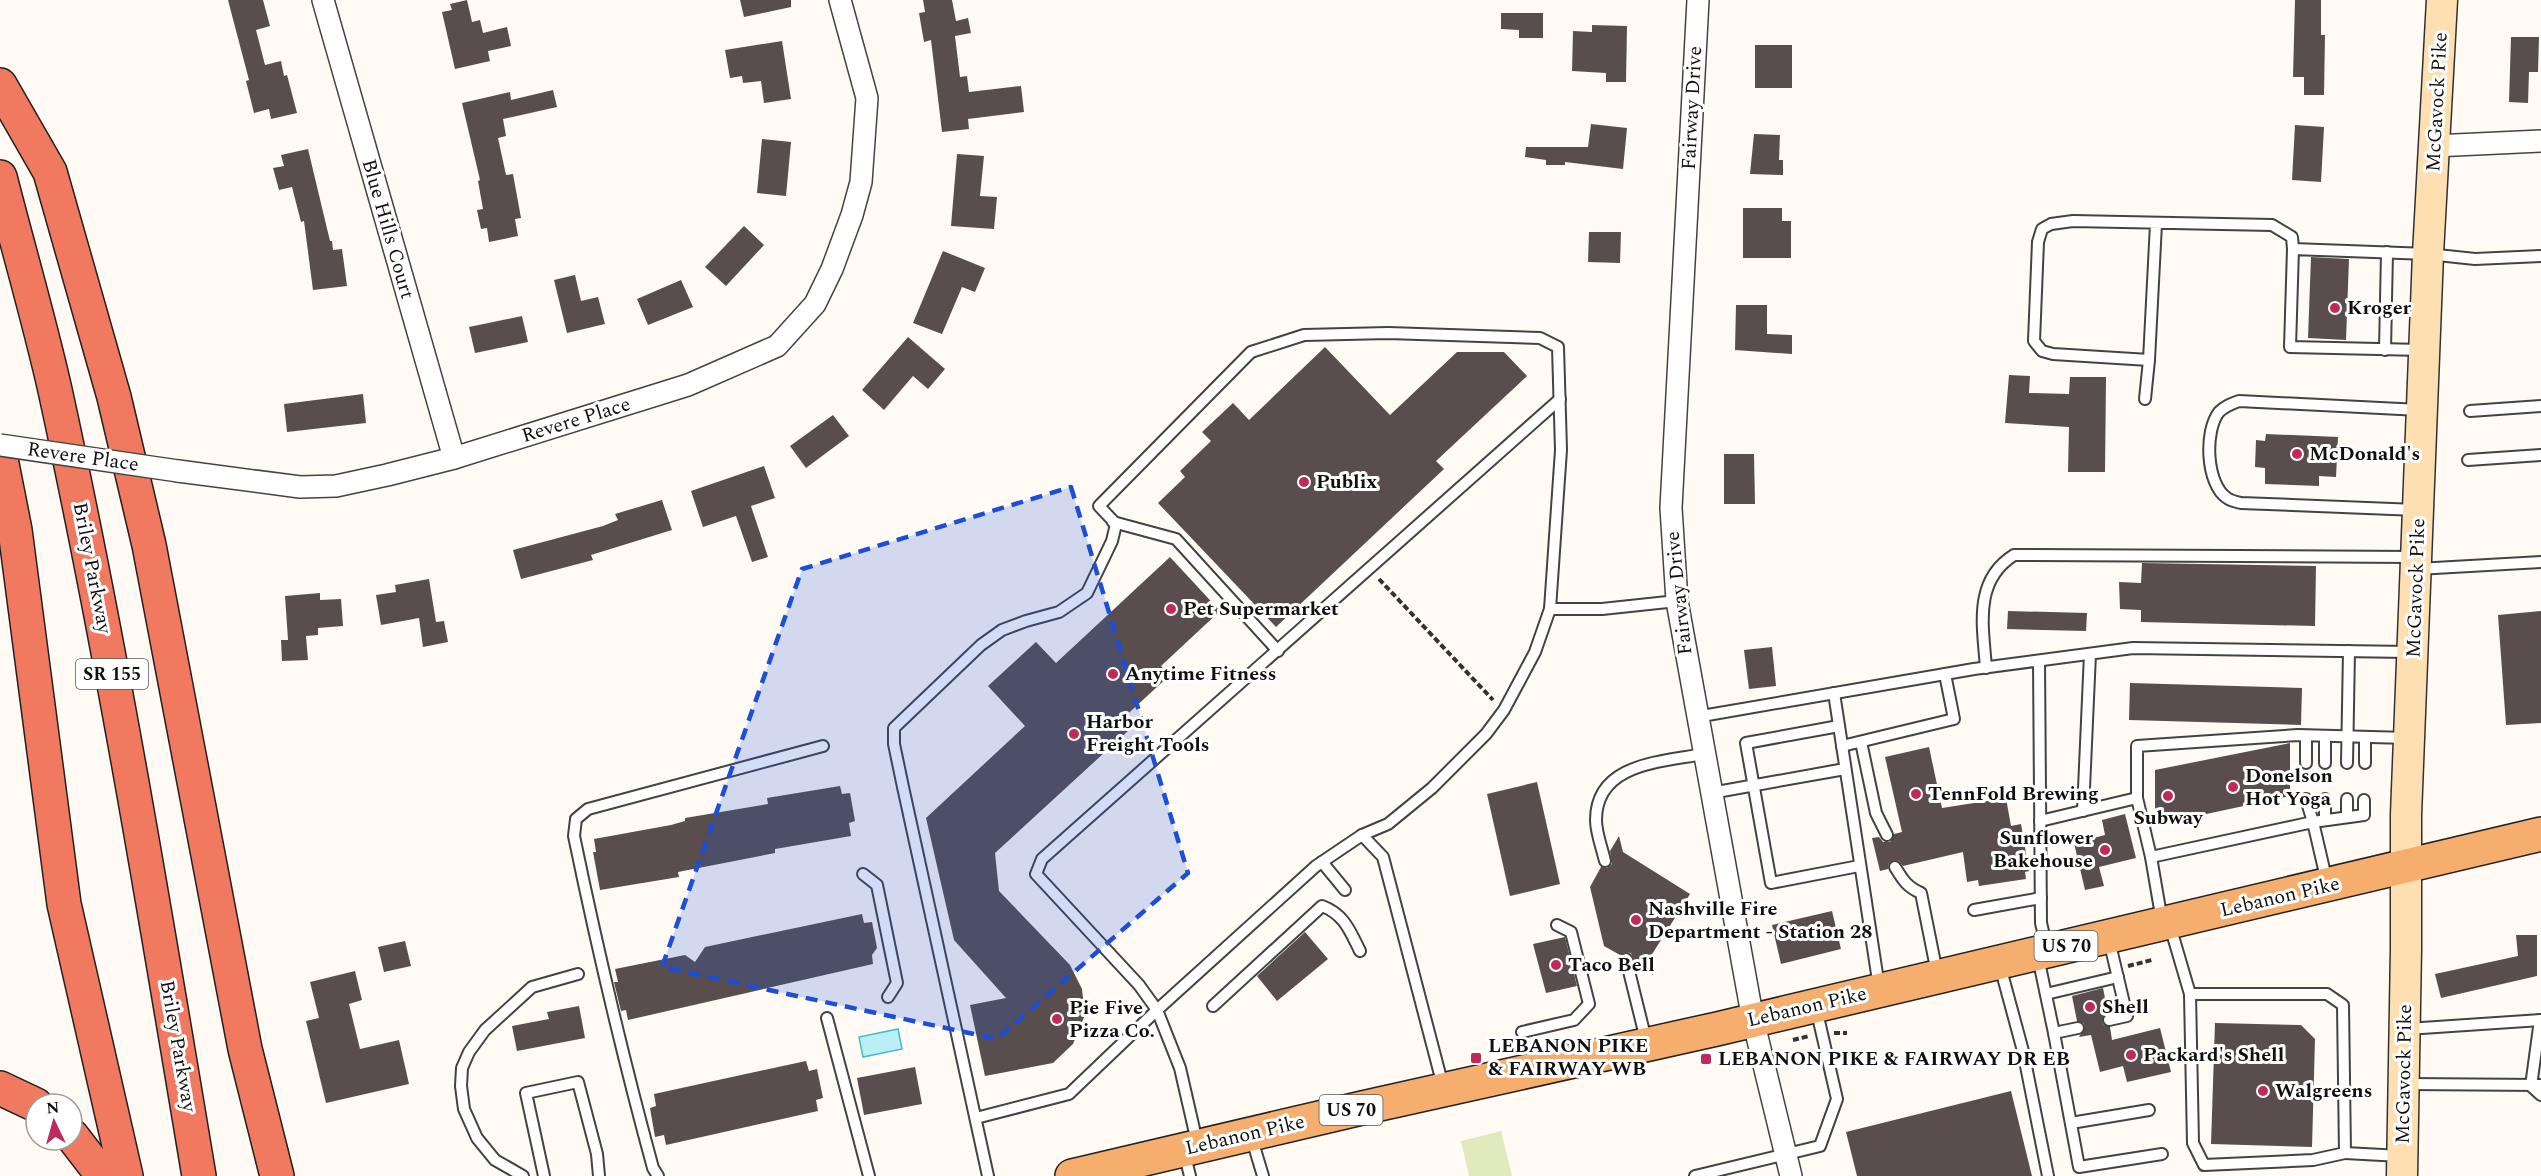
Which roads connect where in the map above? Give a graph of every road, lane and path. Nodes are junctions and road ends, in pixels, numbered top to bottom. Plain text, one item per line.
1 (323, 0) edge
2 (840, 0) edge
3 (1698, 0) edge
4 (2442, 0) edge
5 (0, 85) edge
6 (2541, 141) edge
7 (2434, 146) junction
8 (0, 177) edge
9 (2156, 224) junction
10 (2293, 249) junction
11 (2387, 252) junction
12 (2428, 254) junction
13 (2541, 256) edge
14 (2385, 350) junction
15 (2426, 351) junction
16 (2149, 360) junction
17 (1560, 399) junction
18 (2145, 399) dead end
19 (2541, 406) edge
20 (2423, 410) junction
21 (2470, 411) dead end
22 (0, 445) edge
23 (0, 454) edge
24 (2541, 455) edge
25 (454, 458) junction
26 (2468, 460) dead end
27 (2419, 510) junction
28 (1113, 522) junction
29 (2541, 562) edge
30 (2417, 563) junction
31 (1371, 569) junction
32 (1677, 601) junction
33 (1550, 609) junction
34 (1278, 651) junction
35 (2349, 651) junction
36 (2413, 652) junction
37 (2090, 654) junction
38 (2040, 661) junction
39 (1986, 668) junction
40 (1945, 674) junction
41 (1834, 693) junction
42 (1495, 701) dead end
43 (1696, 717) junction
44 (1839, 726) junction
45 (2302, 736) junction
46 (2325, 736) junction
47 (2347, 737) junction
48 (2365, 737) junction
49 (2409, 738) junction
50 (1861, 742) junction
51 (823, 746) dead end
52 (1842, 746) junction
53 (1703, 754) junction
54 (2306, 763) dead end
55 (2325, 763) dead end
56 (2347, 763) dead end
57 (2365, 763) dead end
58 (1845, 769) junction
59 (1753, 785) junction
60 (1710, 793) junction
61 (2137, 798) junction
62 (2306, 799) dead end
63 (2325, 799) dead end
64 (2347, 799) dead end
65 (2364, 800) dead end
66 (2083, 811) junction
67 (2347, 817) junction
68 (2325, 820) junction
69 (2040, 821) junction
70 (2313, 822) junction
71 (2541, 834) edge
72 (1362, 835) junction
73 (1887, 835) dead end
74 (2151, 857) junction
75 (1605, 861) dead end
76 (1322, 862) junction
77 (1860, 866) junction
78 (1896, 867) dead end
79 (2404, 868) junction
80 (863, 874) dead end
81 (2328, 886) junction
82 (1345, 890) dead end
83 (2041, 897) junction
84 (1974, 910) dead end
85 (2166, 924) junction
86 (1557, 925) dead end
87 (2108, 936) junction
88 (1360, 951) dead end
89 (2042, 951) junction
90 (1626, 959) dead end
91 (1999, 962) junction
92 (578, 974) dead end
93 (1938, 976) junction
94 (2118, 977) junction
95 (1879, 990) junction
96 (2046, 994) junction
97 (2190, 994) junction
98 (888, 997) dead end
99 (1816, 1005) junction
100 (1213, 1006) dead end
101 (1157, 1010) junction
102 (827, 1018) dead end
103 (1753, 1020) junction
104 (2109, 1020) dead end
105 (2540, 1020) edge
106 (2078, 1028) dead end
107 (2404, 1029) junction
108 (1522, 1032) dead end
109 (2054, 1033) junction
110 (1647, 1043) junction
111 (2403, 1084) junction
112 (2536, 1085) edge
113 (0, 1088) edge
114 (1444, 1089) junction
115 (2541, 1095) edge
116 (24, 1099) edge
117 (2149, 1110) dead end
118 (976, 1118) junction
119 (2071, 1123) junction
120 (1250, 1133) junction
121 (84, 1151) edge
122 (2345, 1153) junction
123 (1785, 1154) junction
124 (2163, 1155) dead end
125 (1190, 1157) edge
126 (2402, 1166) edge
127 (103, 1176) edge
128 (126, 1176) edge
129 (200, 1176) edge
130 (277, 1176) edge
131 (523, 1176) edge
132 (544, 1176) edge
133 (599, 1176) edge
134 (658, 1176) edge
135 (869, 1176) edge
136 (988, 1176) edge
137 (1072, 1176) edge
138 (1263, 1176) edge
139 (1695, 1176) edge
140 (1791, 1176) edge
141 (2048, 1176) edge

1 - 25 street, Blue Hills Court
2 - 25 street, Revere Place
3 - 32 street, Fairway Drive
4 - 7 main road, McGavock Pike
5 - 130 highway
6 - 7 street
7 - 12 main road, McGavock Pike
8 - 129 highway, Briley Parkway / SR 155
9 - 10 lane
9 - 16 lane
9 - 16 lane
10 - 11 lane
10 - 14 lane
11 - 12 lane
11 - 14 lane
12 - 13 lane
12 - 15 main road, McGavock Pike
14 - 15 lane
15 - 20 main road, McGavock Pike
16 - 18 lane
17 - 28 lane
17 - 31 lane
17 - 33 lane
19 - 21 lane
20 - 27 main road, McGavock Pike
20 - 27 lane
22 - 25 street, Revere Place, bridge
23 - 128 highway
24 - 26 lane
27 - 30 main road, McGavock Pike
28 - 34 lane
28 - 118 lane
29 - 30 lane
30 - 36 main road, McGavock Pike
30 - 39 lane
31 - 34 lane
31 - 42 path
32 - 33 lane
32 - 43 street, Fairway Drive
33 - 72 lane
34 - 101 lane
35 - 36 lane
35 - 37 lane
35 - 47 lane
36 - 49 main road, McGavock Pike
37 - 38 lane
37 - 66 lane
38 - 39 lane
38 - 69 lane
39 - 40 lane
40 - 41 lane
40 - 50 lane
41 - 43 lane
41 - 44 lane
43 - 53 street, Fairway Drive
44 - 52 lane
44 - 59 lane
45 - 46 lane
45 - 54 lane
45 - 61 lane
46 - 47 lane
46 - 55 lane
47 - 48 lane
47 - 56 lane
48 - 49 lane
48 - 57 lane
49 - 79 main road, McGavock Pike
50 - 52 lane
50 - 73 lane
51 - 134 lane
52 - 58 lane
53 - 60 street, Fairway Drive
53 - 75 lane
58 - 59 lane
58 - 77 lane
59 - 60 lane
59 - 77 lane
60 - 103 street, Fairway Drive
61 - 66 lane
61 - 74 lane
62 - 70 lane
63 - 68 lane
64 - 67 lane
65 - 67 lane
66 - 69 lane
67 - 68 lane
68 - 70 lane
69 - 83 lane
70 - 74 lane
70 - 81 lane
71 - 79 main road, Lebanon Pike / US 70
72 - 76 lane
72 - 114 lane
74 - 85 lane
76 - 82 lane
76 - 101 lane
77 - 95 lane
78 - 93 lane
79 - 81 main road, Lebanon Pike / US 70
79 - 107 main road, McGavock Pike
80 - 98 lane
81 - 85 main road, Lebanon Pike / US 70
83 - 84 lane
83 - 89 lane
85 - 87 main road, Lebanon Pike / US 70
85 - 97 lane
86 - 108 lane
87 - 89 main road, Lebanon Pike / US 70
87 - 94 lane
88 - 100 lane
89 - 91 main road, Lebanon Pike / US 70
89 - 96 lane
90 - 110 lane
91 - 93 main road, Lebanon Pike / US 70
91 - 141 lane
92 - 131 lane
93 - 95 main road, Lebanon Pike / US 70
94 - 96 lane
94 - 104 lane
95 - 99 main road, Lebanon Pike / US 70
96 - 109 lane
97 - 122 lane
97 - 122 lane
99 - 103 main road, Lebanon Pike / US 70
99 - 123 lane
101 - 118 lane
101 - 125 lane
102 - 135 lane
103 - 110 main road, Lebanon Pike / US 70
103 - 123 street, Fairway Drive
105 - 107 lane
105 - 112 lane
106 - 109 lane
107 - 111 main road, McGavock Pike
109 - 119 lane
110 - 114 main road, Lebanon Pike / US 70
111 - 112 lane
111 - 126 main road, McGavock Pike
112 - 115 lane
113 - 116 highway
114 - 120 main road, Lebanon Pike / US 70
117 - 119 lane
118 - 136 lane
119 - 124 lane
120 - 125 main road, Lebanon Pike / US 70
120 - 138 lane
121 - 127 highway
122 - 126 lane
123 - 139 lane
123 - 140 street, Fairway Drive
125 - 137 main road, Lebanon Pike / US 70
132 - 133 lane

